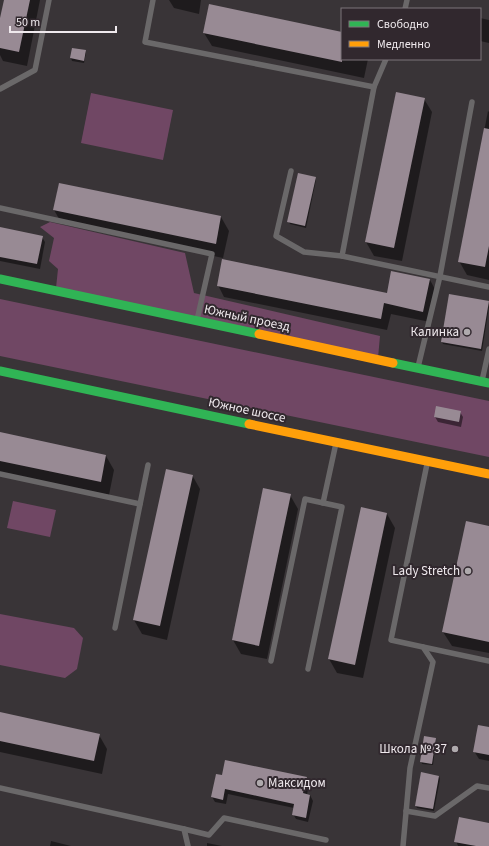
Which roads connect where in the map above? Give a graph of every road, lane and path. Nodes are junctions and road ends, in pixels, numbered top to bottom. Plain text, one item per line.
1 (49, 0) edge
2 (154, 0) edge
3 (386, 60) edge
4 (374, 87) junction
5 (0, 89) edge
6 (472, 102) dead end
7 (291, 171) dead end
8 (0, 208) edge
9 (342, 256) junction
10 (440, 276) junction
11 (0, 279) edge
12 (489, 287) edge
13 (197, 320) junction
14 (489, 349) edge
15 (418, 368) junction
16 (0, 371) edge
17 (485, 382) edge
18 (336, 442) junction
19 (428, 462) junction
20 (148, 465) dead end
21 (0, 474) edge
22 (489, 474) edge
23 (323, 503) junction
24 (140, 504) junction
25 (115, 628) dead end
26 (423, 647) junction
27 (271, 661) dead end
28 (489, 661) edge
29 (308, 669) dead end
30 (0, 788) edge
31 (489, 788) edge
32 (406, 811) junction
33 (184, 829) junction
34 (326, 840) dead end
35 (188, 846) edge
36 (403, 846) edge

1 - 5 lane
2 - 4 lane
3 - 4 lane
4 - 9 lane
6 - 10 lane
7 - 9 lane
8 - 13 lane
9 - 10 lane
10 - 12 lane
10 - 15 lane
11 - 13 main road, Южный проезд
13 - 15 main road, Южный проезд
14 - 17 lane
15 - 17 main road, Южный проезд
16 - 18 main road, Южное шоссе
18 - 19 main road, Южное шоссе
18 - 23 lane
19 - 22 main road, Южное шоссе
19 - 26 lane
20 - 24 lane
21 - 24 lane
23 - 27 lane
23 - 29 lane
24 - 25 lane
26 - 28 lane
26 - 32 lane
30 - 33 lane
31 - 32 lane
32 - 36 lane
33 - 34 lane
33 - 35 lane

